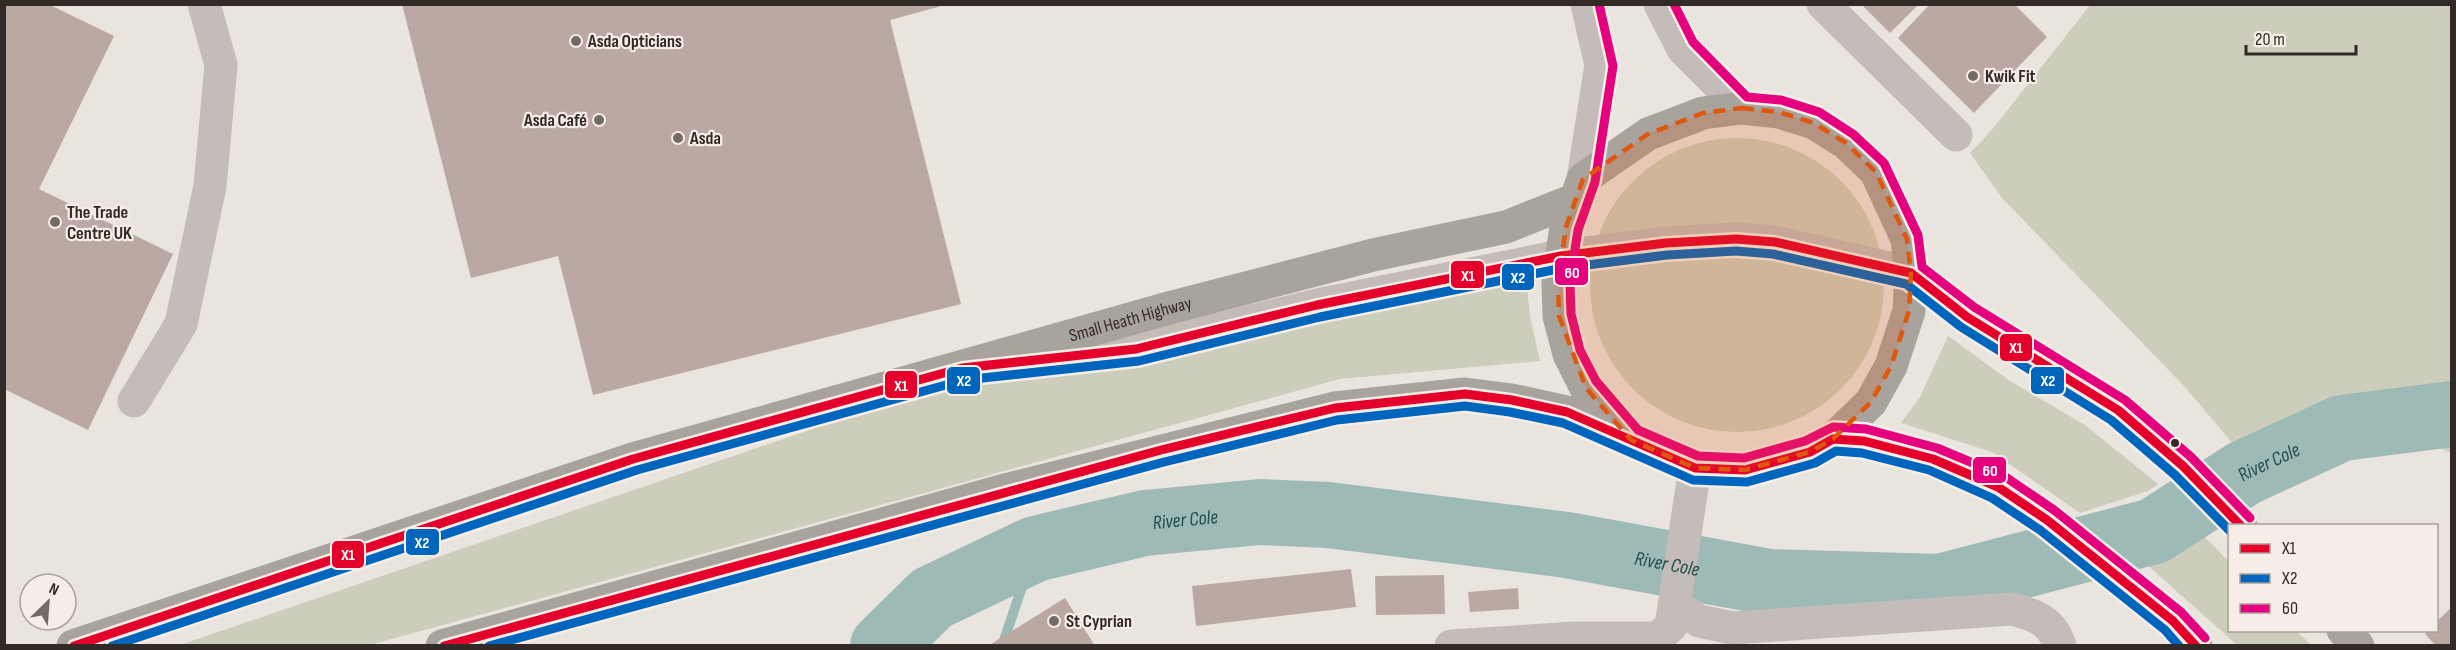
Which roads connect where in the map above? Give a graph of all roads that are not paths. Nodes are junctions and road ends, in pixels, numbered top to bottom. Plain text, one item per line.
1 (204, 4) edge
2 (1587, 4) edge
3 (1660, 4) edge
4 (1822, 4) edge
5 (1742, 108) junction
6 (1956, 135) dead end
7 (1578, 190) junction
8 (1561, 256) junction
9 (1911, 273) junction
10 (962, 368) junction
11 (134, 401) dead end
12 (1833, 439) junction
13 (1631, 440) junction
14 (1695, 468) junction
15 (2235, 519) edge
16 (1677, 598) junction
17 (2345, 632) edge
18 (73, 645) edge
19 (442, 645) edge
20 (1451, 645) edge
21 (2060, 645) edge
22 (2196, 645) edge
23 (2358, 645) edge

1 - 11 street
2 - 7 street
3 - 5 street
4 - 6 street
5 - 7 highway, Small Heath Highway
5 - 9 highway, Small Heath Highway
7 - 8 highway
7 - 10 highway, Small Heath Highway
8 - 9 street
8 - 10 street
8 - 13 highway
9 - 12 highway, Small Heath Highway
9 - 15 highway
10 - 18 highway, Small Heath Highway
12 - 14 highway, Small Heath Highway
12 - 22 highway
13 - 14 highway
13 - 19 highway
14 - 16 street
16 - 20 street
16 - 21 street
17 - 23 highway

